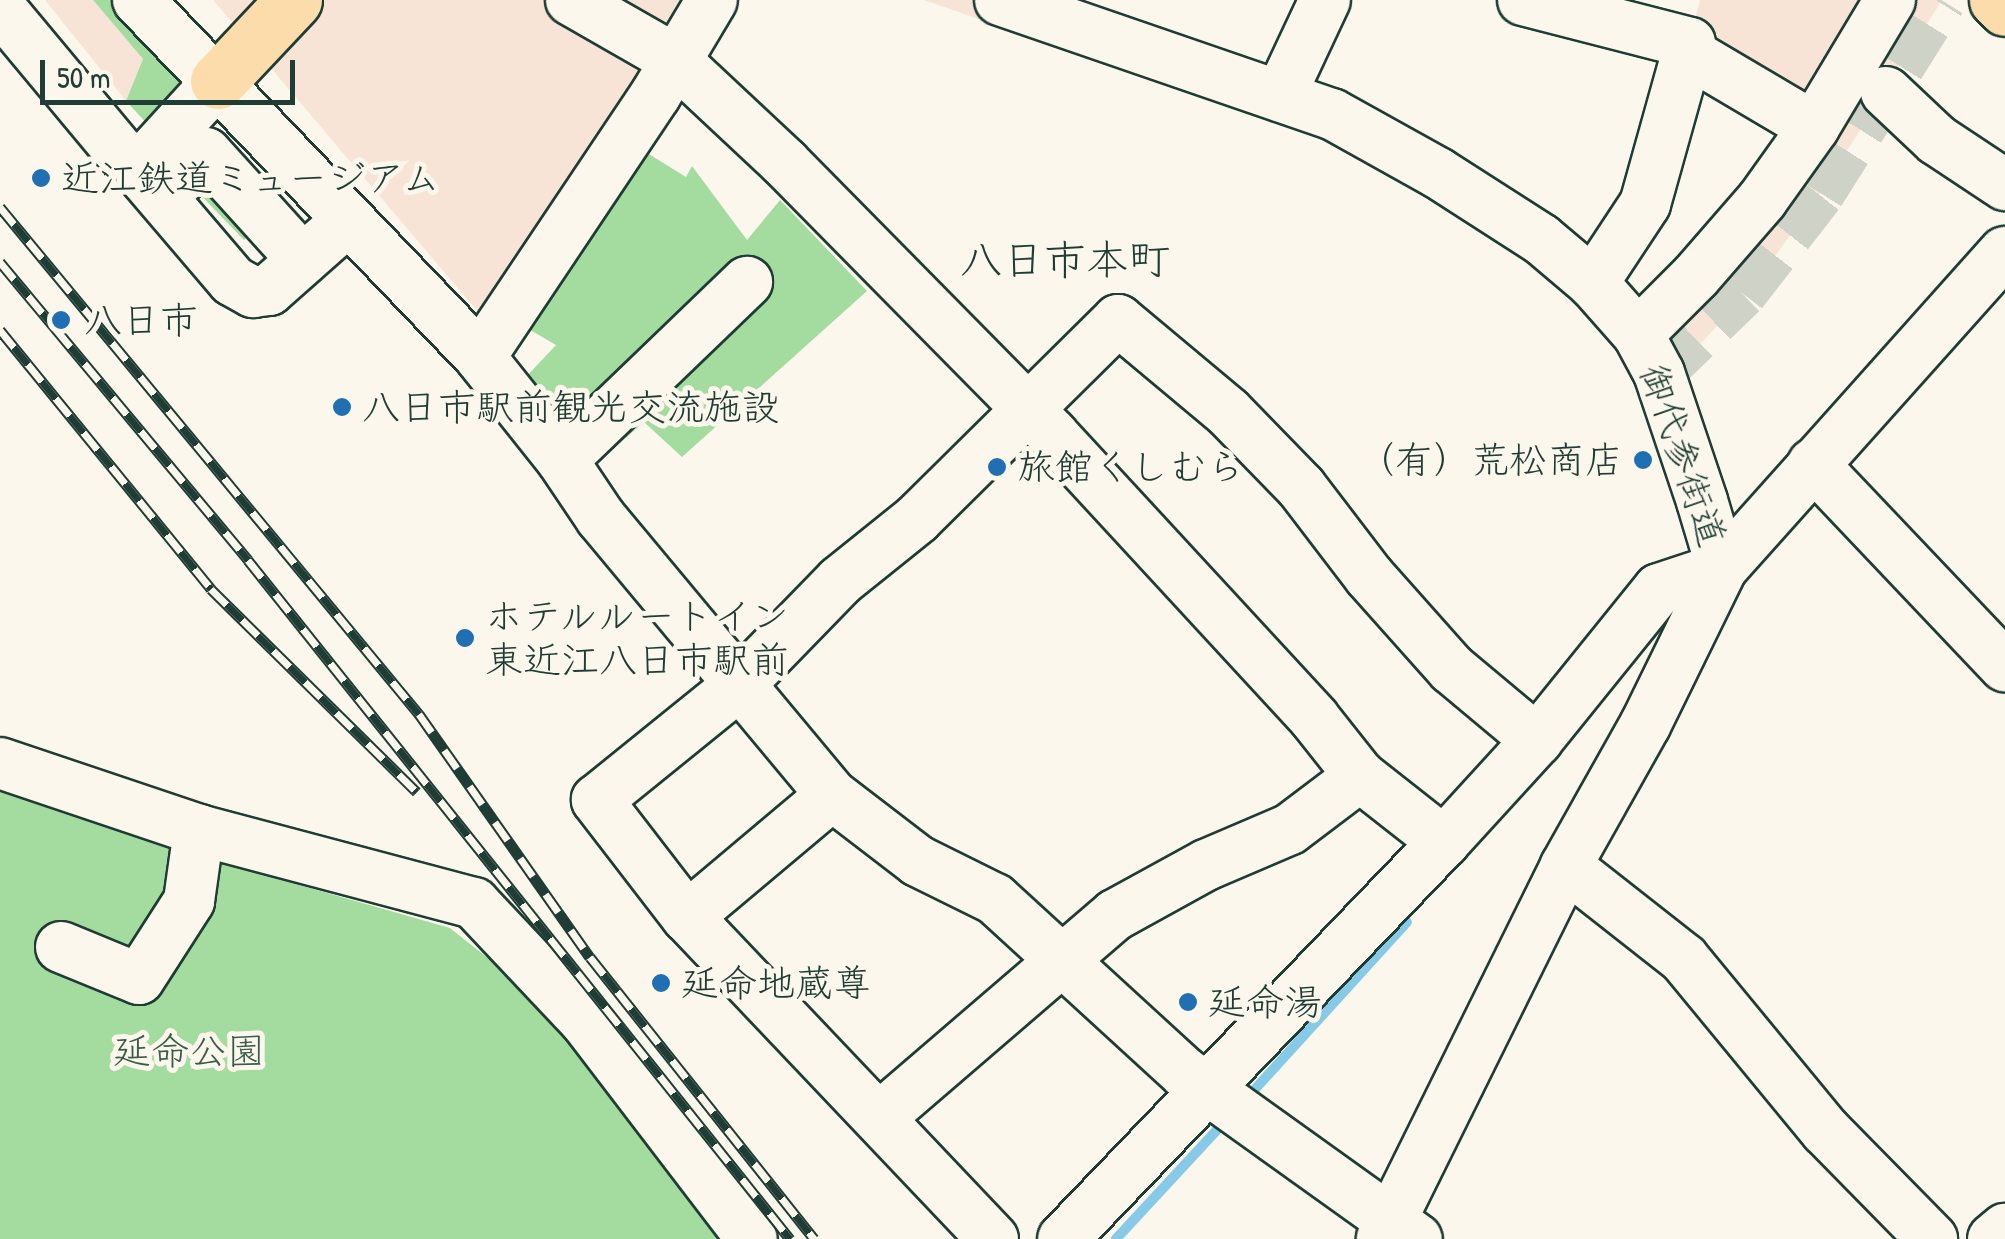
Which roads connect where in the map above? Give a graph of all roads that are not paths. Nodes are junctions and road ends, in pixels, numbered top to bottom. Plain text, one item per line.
1 (138, 0) edge
2 (294, 0) edge
3 (570, 0) edge
4 (712, 0) edge
5 (1000, 0) edge
6 (1325, 0) edge
7 (1523, 0) edge
8 (1890, 0) edge
9 (1997, 0) edge
10 (0, 8) edge
11 (2005, 8) edge
12 (1687, 52) junction
13 (674, 60) junction
14 (218, 81) junction
15 (1886, 92) dead end
16 (1280, 96) junction
17 (1814, 127) junction
18 (152, 180) junction
19 (2005, 185) edge
20 (348, 220) junction
21 (2005, 252) edge
22 (303, 260) junction
23 (747, 282) dead end
24 (1593, 283) junction
25 (1638, 334) junction
26 (480, 356) junction
27 (1024, 410) junction
28 (562, 460) junction
29 (1814, 464) junction
30 (1722, 568) junction
31 (2005, 666) edge
32 (739, 685) junction
33 (1537, 740) junction
34 (0, 763) edge
35 (1360, 776) junction
36 (832, 795) junction
37 (198, 830) junction
38 (1444, 842) junction
39 (1566, 866) junction
40 (687, 916) junction
41 (61, 947) dead end
42 (1061, 958) junction
43 (1207, 1089) junction
44 (880, 1117) junction
45 (2005, 1228) edge
46 (1396, 1233) edge
47 (752, 1239) edge
48 (993, 1239) edge
49 (1063, 1239) edge
50 (1932, 1239) edge
51 (1993, 1239) edge

1 - 14 street
2 - 14 main road
3 - 13 street
4 - 13 street
5 - 16 street, 御代参街道
6 - 16 street
7 - 12 street
8 - 17 street
9 - 11 main road
10 - 18 street
12 - 17 street
12 - 24 street
13 - 26 street
13 - 27 street
14 - 18 street
14 - 20 street
15 - 19 street
16 - 24 street, 御代参街道
17 - 25 street
18 - 22 street
18 - 22 street
20 - 22 street
20 - 26 street
21 - 29 street
23 - 28 street
24 - 25 street, 御代参街道
25 - 30 street, 御代参街道
26 - 28 street
27 - 32 street
27 - 33 street
27 - 35 street
28 - 32 street
29 - 30 street
29 - 31 street
30 - 33 street
30 - 39 street, 御代参街道
32 - 36 street
32 - 40 street
33 - 38 street
34 - 37 street
35 - 38 street
35 - 42 street
36 - 40 street
36 - 42 street
37 - 41 street
37 - 47 street
38 - 43 street
39 - 46 street, 御代参街道
39 - 50 street
40 - 44 street
42 - 43 street
42 - 44 street
43 - 46 street
43 - 49 street
44 - 48 street
45 - 51 street

